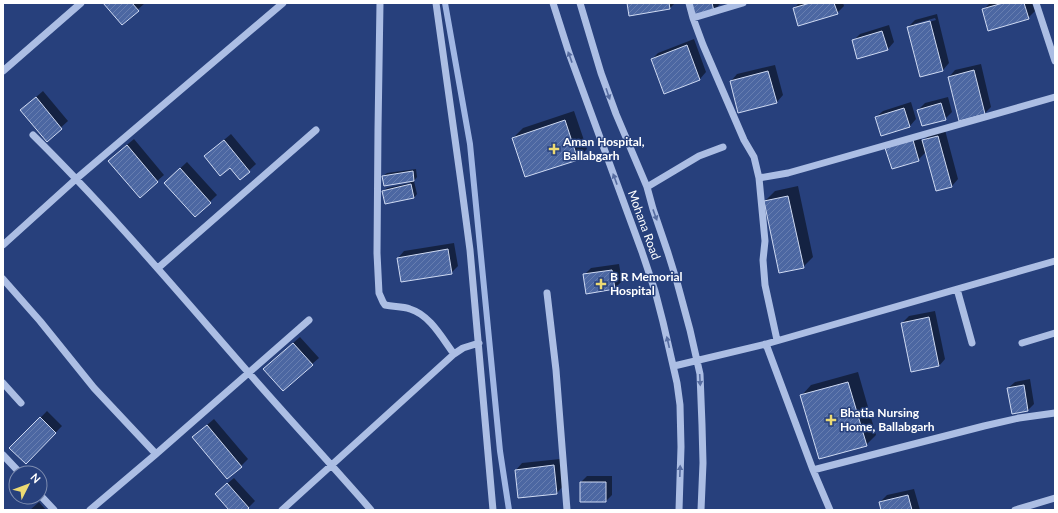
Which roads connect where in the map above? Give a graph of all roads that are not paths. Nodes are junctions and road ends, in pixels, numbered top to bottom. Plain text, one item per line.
1 (81, 3) edge
2 (284, 3) edge
3 (380, 3) edge
4 (436, 3) edge
5 (553, 3) edge
6 (580, 3) edge
7 (689, 3) edge
8 (743, 3) edge
9 (1036, 3) edge
10 (693, 18) junction
11 (1055, 62) edge
12 (3, 72) edge
13 (1055, 97) edge
14 (316, 130) dead end
15 (33, 135) dead end
16 (723, 147) dead end
17 (759, 178) junction
18 (76, 179) junction
19 (647, 187) junction
20 (3, 245) edge
21 (1055, 261) edge
22 (158, 268) junction
23 (3, 280) edge
24 (957, 289) junction
25 (546, 293) dead end
26 (309, 320) dead end
27 (1055, 333) edge
28 (777, 340) junction
29 (479, 342) junction
30 (972, 343) dead end
31 (1022, 343) dead end
32 (766, 344) junction
33 (454, 354) junction
34 (697, 361) junction
35 (674, 366) junction
36 (249, 373) junction
37 (3, 383) edge
38 (22, 403) dead end
39 (1055, 413) edge
40 (156, 454) junction
41 (3, 455) edge
42 (12, 465) edge
43 (332, 465) junction
44 (813, 470) junction
45 (1055, 498) edge
46 (90, 510) edge
47 (282, 510) edge
48 (371, 510) edge
49 (494, 510) edge
50 (567, 510) edge
51 (679, 510) edge
52 (701, 510) edge
53 (830, 510) edge
54 (1015, 510) edge

1 - 12 street
2 - 18 street
3 - 33 street
4 - 29 street
35 -> 5 street, Mohana Road
6 -> 19 street, Mohana Road
7 - 10 street
8 - 10 street
9 - 11 street
10 - 17 street
13 - 17 street
14 - 22 street
15 - 18 street
16 - 19 street
17 - 28 street
18 - 20 street
18 - 22 street
19 -> 34 street, Mohana Road
21 - 24 street
22 - 36 street
23 - 40 street
24 - 28 street
24 - 30 street
25 - 50 street
26 - 36 street
27 - 31 street
28 - 32 street
29 - 33 street
29 - 49 street
32 - 34 street
32 - 44 street
33 - 43 street
34 - 35 street
34 -> 52 street, Mohana Road
51 -> 35 street, Mohana Road
36 - 40 street
36 - 43 street
37 - 38 street
39 - 44 street
40 - 46 street
41 - 42 street
43 - 47 street
43 - 48 street
44 - 53 street
45 - 54 street

